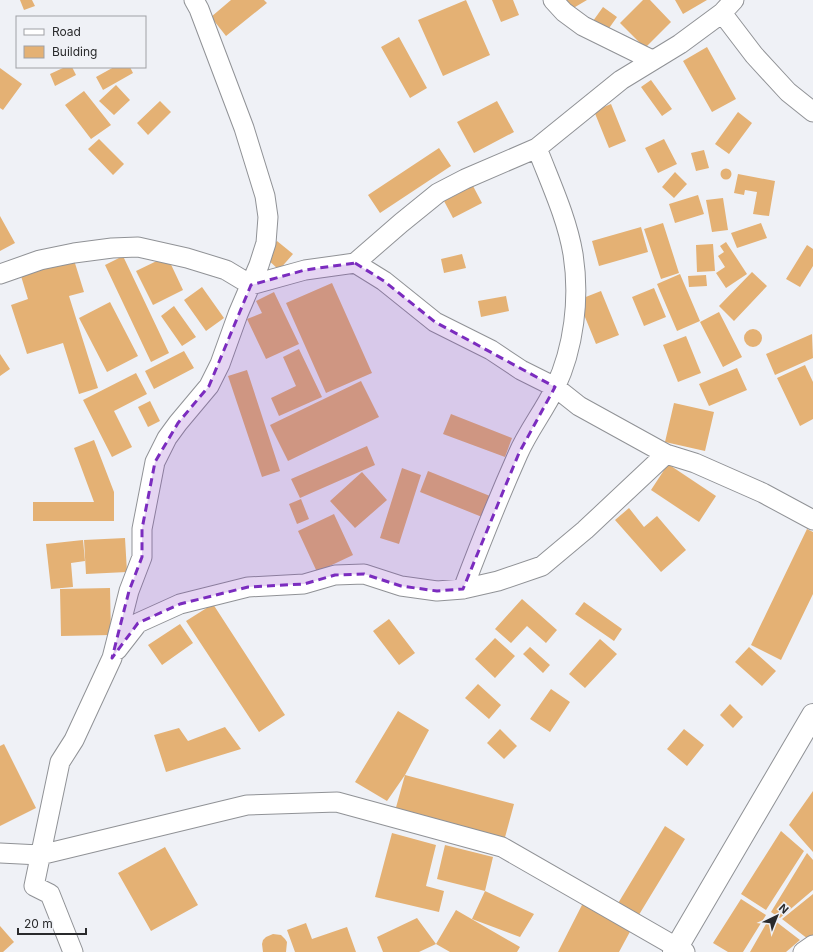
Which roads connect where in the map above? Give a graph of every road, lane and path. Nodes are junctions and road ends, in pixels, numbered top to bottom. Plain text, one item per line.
1 (194, 0) edge
2 (553, 0) edge
3 (728, 7) edge
4 (652, 60) junction
5 (813, 112) edge
6 (537, 148) junction
7 (355, 263) junction
8 (0, 274) edge
9 (251, 285) junction
10 (555, 387) junction
11 (666, 454) junction
12 (813, 520) edge
13 (463, 589) junction
14 (112, 658) junction
15 (813, 715) edge
16 (0, 853) edge
17 (40, 855) junction
18 (813, 945) edge
19 (679, 950) edge
20 (73, 952) edge
21 (804, 952) edge

1 - 9 street
2 - 4 street
3 - 4 street
3 - 5 street
4 - 6 street
6 - 7 street
6 - 10 street
7 - 9 street
7 - 10 street
8 - 9 street
9 - 14 street
10 - 11 street
10 - 13 street
11 - 12 street
11 - 13 street
13 - 14 street
14 - 17 street
15 - 19 street
16 - 17 street
17 - 19 street
17 - 20 street
18 - 21 street

